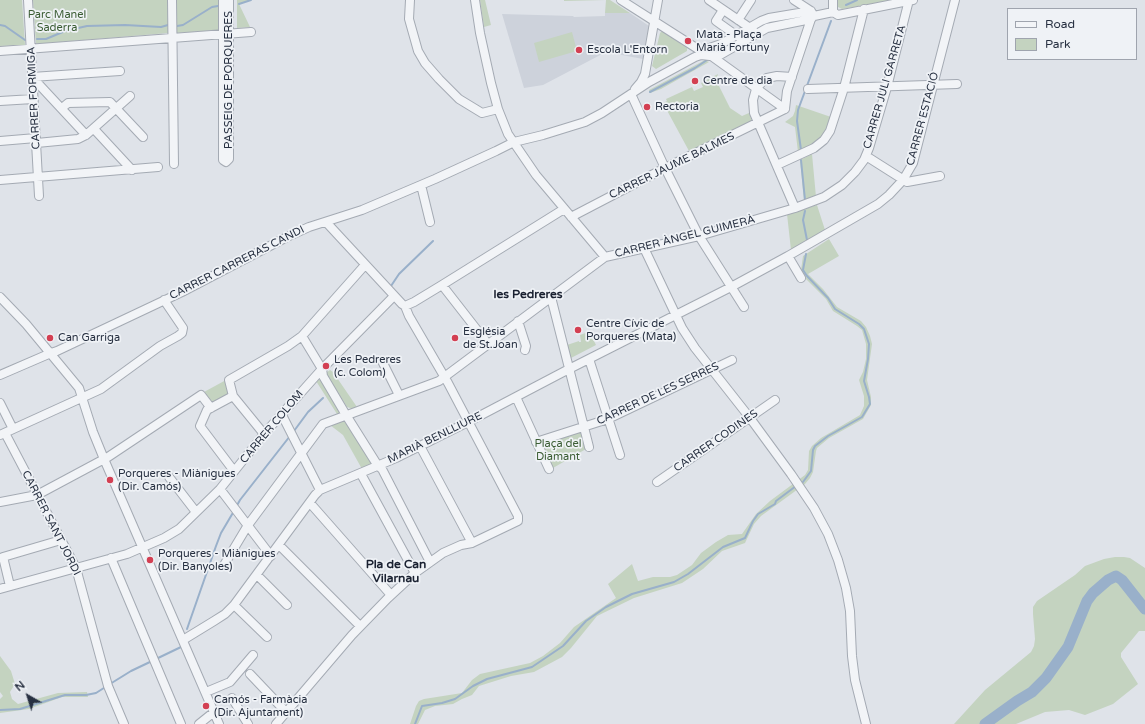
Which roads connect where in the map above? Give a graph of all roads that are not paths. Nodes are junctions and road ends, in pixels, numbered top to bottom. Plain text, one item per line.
1 (28, 0) edge
2 (172, 0) edge
3 (223, 0) edge
4 (229, 0) edge
5 (410, 0) edge
6 (475, 0) edge
7 (621, 0) edge
8 (658, 0) edge
9 (709, 0) edge
10 (751, 0) edge
11 (794, 0) edge
12 (833, 0) edge
13 (911, 0) edge
14 (955, 0) edge
15 (864, 9) junction
16 (724, 10) junction
17 (833, 12) junction
18 (812, 15) junction
19 (738, 20) junction
20 (655, 21) junction
21 (750, 28) junction
22 (251, 32) dead end
23 (734, 33) junction
24 (226, 34) junction
25 (758, 34) junction
26 (172, 38) junction
27 (744, 41) junction
28 (31, 49) junction
29 (0, 51) edge
30 (696, 51) junction
31 (712, 55) junction
32 (648, 65) junction
33 (120, 71) dead end
34 (32, 77) junction
35 (792, 77) junction
36 (656, 78) junction
37 (957, 84) dead end
38 (932, 85) junction
39 (887, 87) junction
40 (844, 88) junction
41 (756, 89) junction
42 (808, 89) dead end
43 (631, 94) junction
44 (130, 96) dead end
45 (33, 99) junction
46 (0, 102) edge
47 (62, 108) junction
48 (117, 108) junction
49 (498, 109) junction
50 (785, 109) junction
51 (759, 123) junction
52 (94, 129) junction
53 (86, 136) junction
54 (143, 137) dead end
55 (36, 140) junction
56 (0, 141) edge
57 (514, 142) junction
58 (866, 156) junction
59 (174, 164) dead end
60 (777, 165) junction
61 (158, 167) dead end
62 (665, 168) junction
63 (132, 170) junction
64 (940, 176) dead end
65 (39, 177) junction
66 (0, 180) edge
67 (903, 180) junction
68 (421, 185) junction
69 (39, 196) dead end
70 (796, 208) junction
71 (564, 209) junction
72 (571, 217) junction
73 (326, 222) junction
74 (430, 222) dead end
75 (699, 236) junction
76 (644, 248) junction
77 (788, 256) junction
78 (605, 257) junction
79 (365, 265) junction
80 (801, 278) dead end
81 (442, 285) junction
82 (731, 287) junction
83 (394, 296) junction
84 (0, 297) edge
85 (551, 297) junction
86 (164, 300) junction
87 (405, 306) junction
88 (744, 307) dead end
89 (675, 315) junction
90 (518, 321) junction
91 (302, 336) junction
92 (488, 344) junction
93 (525, 350) dead end
94 (51, 353) junction
95 (589, 359) junction
96 (732, 360) dead end
97 (382, 361) dead end
98 (322, 369) junction
99 (569, 369) junction
100 (711, 370) junction
101 (0, 375) edge
102 (445, 377) junction
103 (399, 395) junction
104 (233, 396) junction
105 (83, 397) junction
106 (516, 397) junction
107 (775, 400) dead end
108 (0, 403) edge
109 (211, 408) junction
110 (282, 415) junction
111 (346, 415) junction
112 (750, 418) junction
113 (608, 419) junction
114 (468, 422) junction
115 (584, 426) junction
116 (6, 433) edge
117 (264, 434) junction
118 (536, 442) junction
119 (420, 446) junction
120 (589, 447) dead end
121 (300, 452) junction
122 (620, 455) dead end
123 (104, 459) junction
124 (378, 466) junction
125 (549, 469) dead end
126 (234, 471) junction
127 (361, 474) junction
128 (169, 477) dead end
129 (657, 482) dead end
130 (220, 489) junction
131 (320, 490) junction
132 (37, 496) junction
133 (0, 502) edge
134 (310, 502) junction
135 (196, 512) junction
136 (248, 525) junction
137 (61, 540) junction
138 (472, 543) junction
139 (279, 545) junction
140 (143, 548) junction
141 (271, 556) junction
142 (111, 558) junction
143 (430, 562) junction
144 (224, 565) dead end
145 (76, 568) junction
146 (415, 573) junction
147 (257, 575) junction
148 (10, 586) junction
149 (0, 589) edge
150 (391, 595) junction
151 (234, 605) junction
152 (287, 606) dead end
153 (360, 626) junction
154 (267, 637) dead end
155 (183, 640) junction
156 (253, 655) dead end
157 (250, 674) dead end
158 (206, 692) junction
159 (232, 698) dead end
160 (214, 712) junction
161 (286, 712) junction
162 (124, 724) edge
163 (181, 724) edge
164 (199, 724) edge
165 (219, 724) edge
166 (248, 724) edge
167 (276, 724) edge
168 (866, 724) edge

1 - 28 street, CARRER FORMIGA
2 - 26 street
3 - 24 street, PASSEIG DE PORQUERES
4 - 24 street, PASSEIG DE PORQUERES
5 - 49 street
6 - 49 street
7 - 20 street
8 - 20 street
9 - 16 street
10 - 19 street
11 - 18 street
12 - 17 street
13 - 15 street
13 - 39 street, CARRER JULI GARRETA
14 - 38 street, CARRER ESTACIÓ
15 - 17 street
15 - 40 street
16 - 19 street
16 - 23 street
17 - 18 street
18 - 21 street
18 - 25 street
18 - 35 street
19 - 21 street
20 - 30 street
20 - 32 street
21 - 23 street
21 - 25 street
22 - 24 street
23 - 27 street
23 - 31 street
24 - 24 street, PASSEIG DE PORQUERES
24 - 26 street
25 - 27 street
26 - 28 street
26 - 59 street
27 - 31 street
28 - 29 street
28 - 34 street, CARRER FORMIGA
30 - 31 street
30 - 36 street, CARRER CARRERAS CANDI
31 - 41 street
32 - 36 street
32 - 43 street
33 - 34 street
34 - 45 street, CARRER FORMIGA
34 - 47 street
35 - 41 street
35 - 50 street
36 - 43 street, CARRER CARRERAS CANDI
37 - 38 street
38 - 39 street
38 - 67 street, CARRER ESTACIÓ
39 - 40 street
39 - 58 street, CARRER JULI GARRETA
40 - 42 street
40 - 60 street
41 - 50 street
41 - 51 street
43 - 57 street, CARRER CARRERAS CANDI
43 - 62 street
44 - 48 street
45 - 46 street
45 - 55 street, CARRER FORMIGA
47 - 48 street
47 - 53 street
48 - 52 street
48 - 54 street
49 - 57 street
50 - 51 street, CARRER JAUME BALMES
51 - 60 street
51 - 62 street, CARRER JAUME BALMES
52 - 53 street
52 - 63 street
53 - 55 street
55 - 56 street
55 - 65 street, CARRER FORMIGA
57 - 68 street, CARRER CARRERAS CANDI
57 - 71 street
58 - 67 street
58 - 70 street, CARRER JULI GARRETA
60 - 70 street
61 - 63 street
62 - 72 street, CARRER JAUME BALMES
62 - 75 street
63 - 65 street
64 - 67 street
65 - 66 street
65 - 69 street, CARRER FORMIGA
67 - 77 street, CARRER ESTACIÓ
68 - 73 street, CARRER CARRERAS CANDI
68 - 74 street
70 - 75 street, CARRER ÀNGEL GUIMERÀ
71 - 72 street
71 - 81 street
72 - 78 street
73 - 79 street
73 - 86 street, CARRER CARRERAS CANDI
75 - 76 street, CARRER ÀNGEL GUIMERÀ
75 - 82 street
76 - 78 street, CARRER ÀNGEL GUIMERÀ
76 - 89 street
77 - 80 street
77 - 82 street, CARRER ESTACIÓ
78 - 85 street, CARRER ÀNGEL GUIMERÀ
79 - 83 street
79 - 91 street
81 - 87 street
81 - 92 street
82 - 88 street
82 - 89 street, MARIÀ BENLLIURE
83 - 87 street
83 - 98 street, CARRER COLOM
84 - 94 street
85 - 90 street, CARRER ÀNGEL GUIMERÀ
85 - 99 street
86 - 94 street, CARRER CARRERAS CANDI
86 - 105 street
87 - 102 street
89 - 95 street, MARIÀ BENLLIURE
89 - 100 street
90 - 92 street, CARRER ÀNGEL GUIMERÀ
90 - 93 street
91 - 98 street
91 - 104 street
92 - 102 street, CARRER ÀNGEL GUIMERÀ
94 - 101 street, CARRER CARRERAS CANDI
94 - 105 street
95 - 99 street, MARIÀ BENLLIURE
95 - 113 street
96 - 100 street, CARRER DE LES SERRES
97 - 103 street
98 - 110 street, CARRER COLOM
98 - 111 street
99 - 106 street, MARIÀ BENLLIURE
99 - 115 street
100 - 112 street
100 - 113 street, CARRER DE LES SERRES
102 - 103 street, CARRER ÀNGEL GUIMERÀ
102 - 114 street
103 - 111 street, CARRER ÀNGEL GUIMERÀ
104 - 109 street
104 - 117 street
105 - 116 street
105 - 123 street
106 - 114 street, MARIÀ BENLLIURE
106 - 118 street
107 - 112 street, CARRER CODINES
108 - 116 street, CARRER SANT JORDI
109 - 123 street
109 - 126 street
110 - 117 street, CARRER COLOM
110 - 121 street
111 - 121 street, CARRER ÀNGEL GUIMERÀ
111 - 124 street
112 - 129 street, CARRER CODINES
112 - 168 street
113 - 115 street, CARRER DE LES SERRES
113 - 122 street
114 - 119 street, MARIÀ BENLLIURE
114 - 138 street
115 - 118 street, CARRER DE LES SERRES
115 - 120 street
116 - 132 street, CARRER SANT JORDI
117 - 126 street, CARRER COLOM
118 - 125 street
119 - 124 street, MARIÀ BENLLIURE
119 - 138 street
121 - 131 street
121 - 136 street, CARRER ÀNGEL GUIMERÀ
123 - 132 street
123 - 140 street
124 - 127 street, MARIÀ BENLLIURE
124 - 143 street
126 - 130 street, CARRER COLOM
127 - 131 street, MARIÀ BENLLIURE
127 - 146 street
128 - 135 street
130 - 135 street, CARRER COLOM
130 - 136 street
131 - 134 street, MARIÀ BENLLIURE
132 - 133 street
132 - 137 street, CARRER SANT JORDI
134 - 139 street, MARIÀ BENLLIURE
134 - 150 street
135 - 140 street, CARRER COLOM
136 - 141 street
136 - 144 street, CARRER ÀNGEL GUIMERÀ
137 - 145 street, CARRER SANT JORDI
137 - 148 street
138 - 143 street
139 - 141 street, MARIÀ BENLLIURE
139 - 153 street
140 - 142 street, CARRER COLOM
140 - 155 street
141 - 147 street, MARIÀ BENLLIURE
142 - 145 street, CARRER COLOM
142 - 163 street
143 - 146 street
145 - 148 street, CARRER COLOM
145 - 162 street, CARRER SANT JORDI
146 - 150 street
147 - 151 street, MARIÀ BENLLIURE
147 - 152 street
148 - 149 street, CARRER COLOM
150 - 153 street
151 - 154 street
151 - 155 street, MARIÀ BENLLIURE
153 - 161 street
155 - 158 street
156 - 158 street
157 - 161 street
158 - 160 street
159 - 166 street
160 - 164 street
160 - 165 street
161 - 167 street

